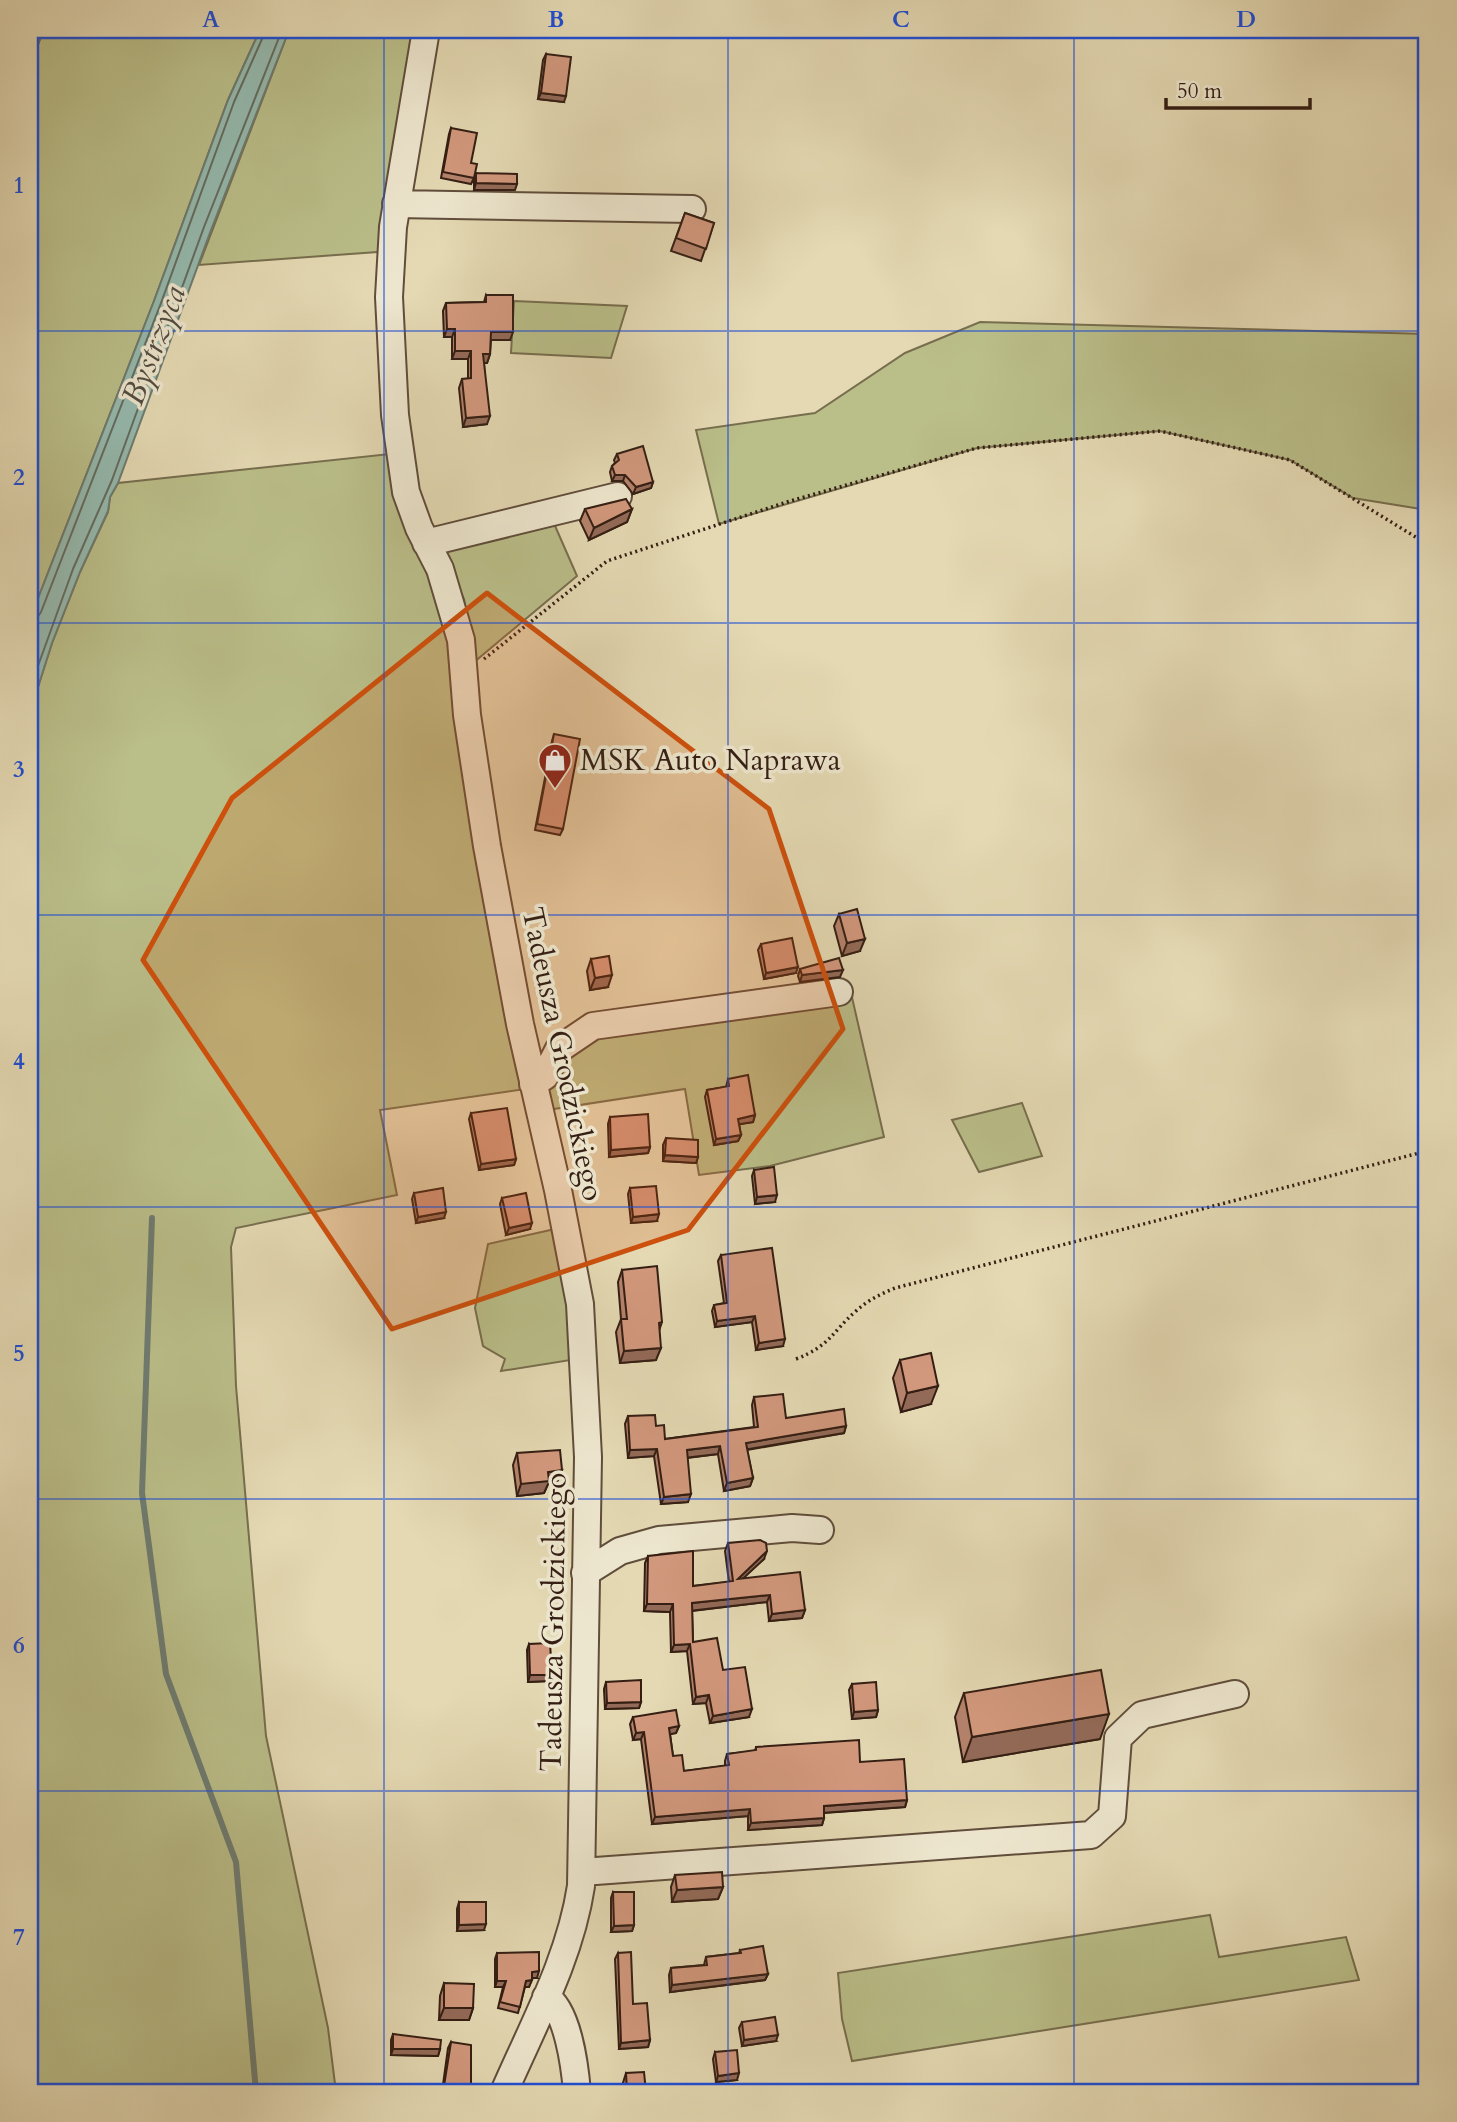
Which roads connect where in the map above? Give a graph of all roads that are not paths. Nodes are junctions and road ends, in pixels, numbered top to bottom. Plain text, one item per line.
1 (426, 30) edge
2 (396, 204) junction
3 (692, 208) dead end
4 (618, 496) dead end
5 (426, 543) junction
6 (839, 992) dead end
7 (533, 1084) junction
8 (820, 1530) dead end
9 (585, 1573) junction
10 (1235, 1694) dead end
11 (582, 1872) junction
12 (546, 1997) junction
13 (504, 2092) edge
14 (577, 2092) edge

1 - 2 street, Tadeusza Grodzickiego
2 - 3 street
2 - 5 street, Tadeusza Grodzickiego
4 - 5 street
5 - 7 street, Tadeusza Grodzickiego
6 - 7 street
7 - 9 street, Tadeusza Grodzickiego
8 - 9 street
9 - 11 street, Tadeusza Grodzickiego
10 - 11 street
11 - 12 street, Tadeusza Grodzickiego
12 - 13 street, Tadeusza Grodzickiego
12 - 14 street

